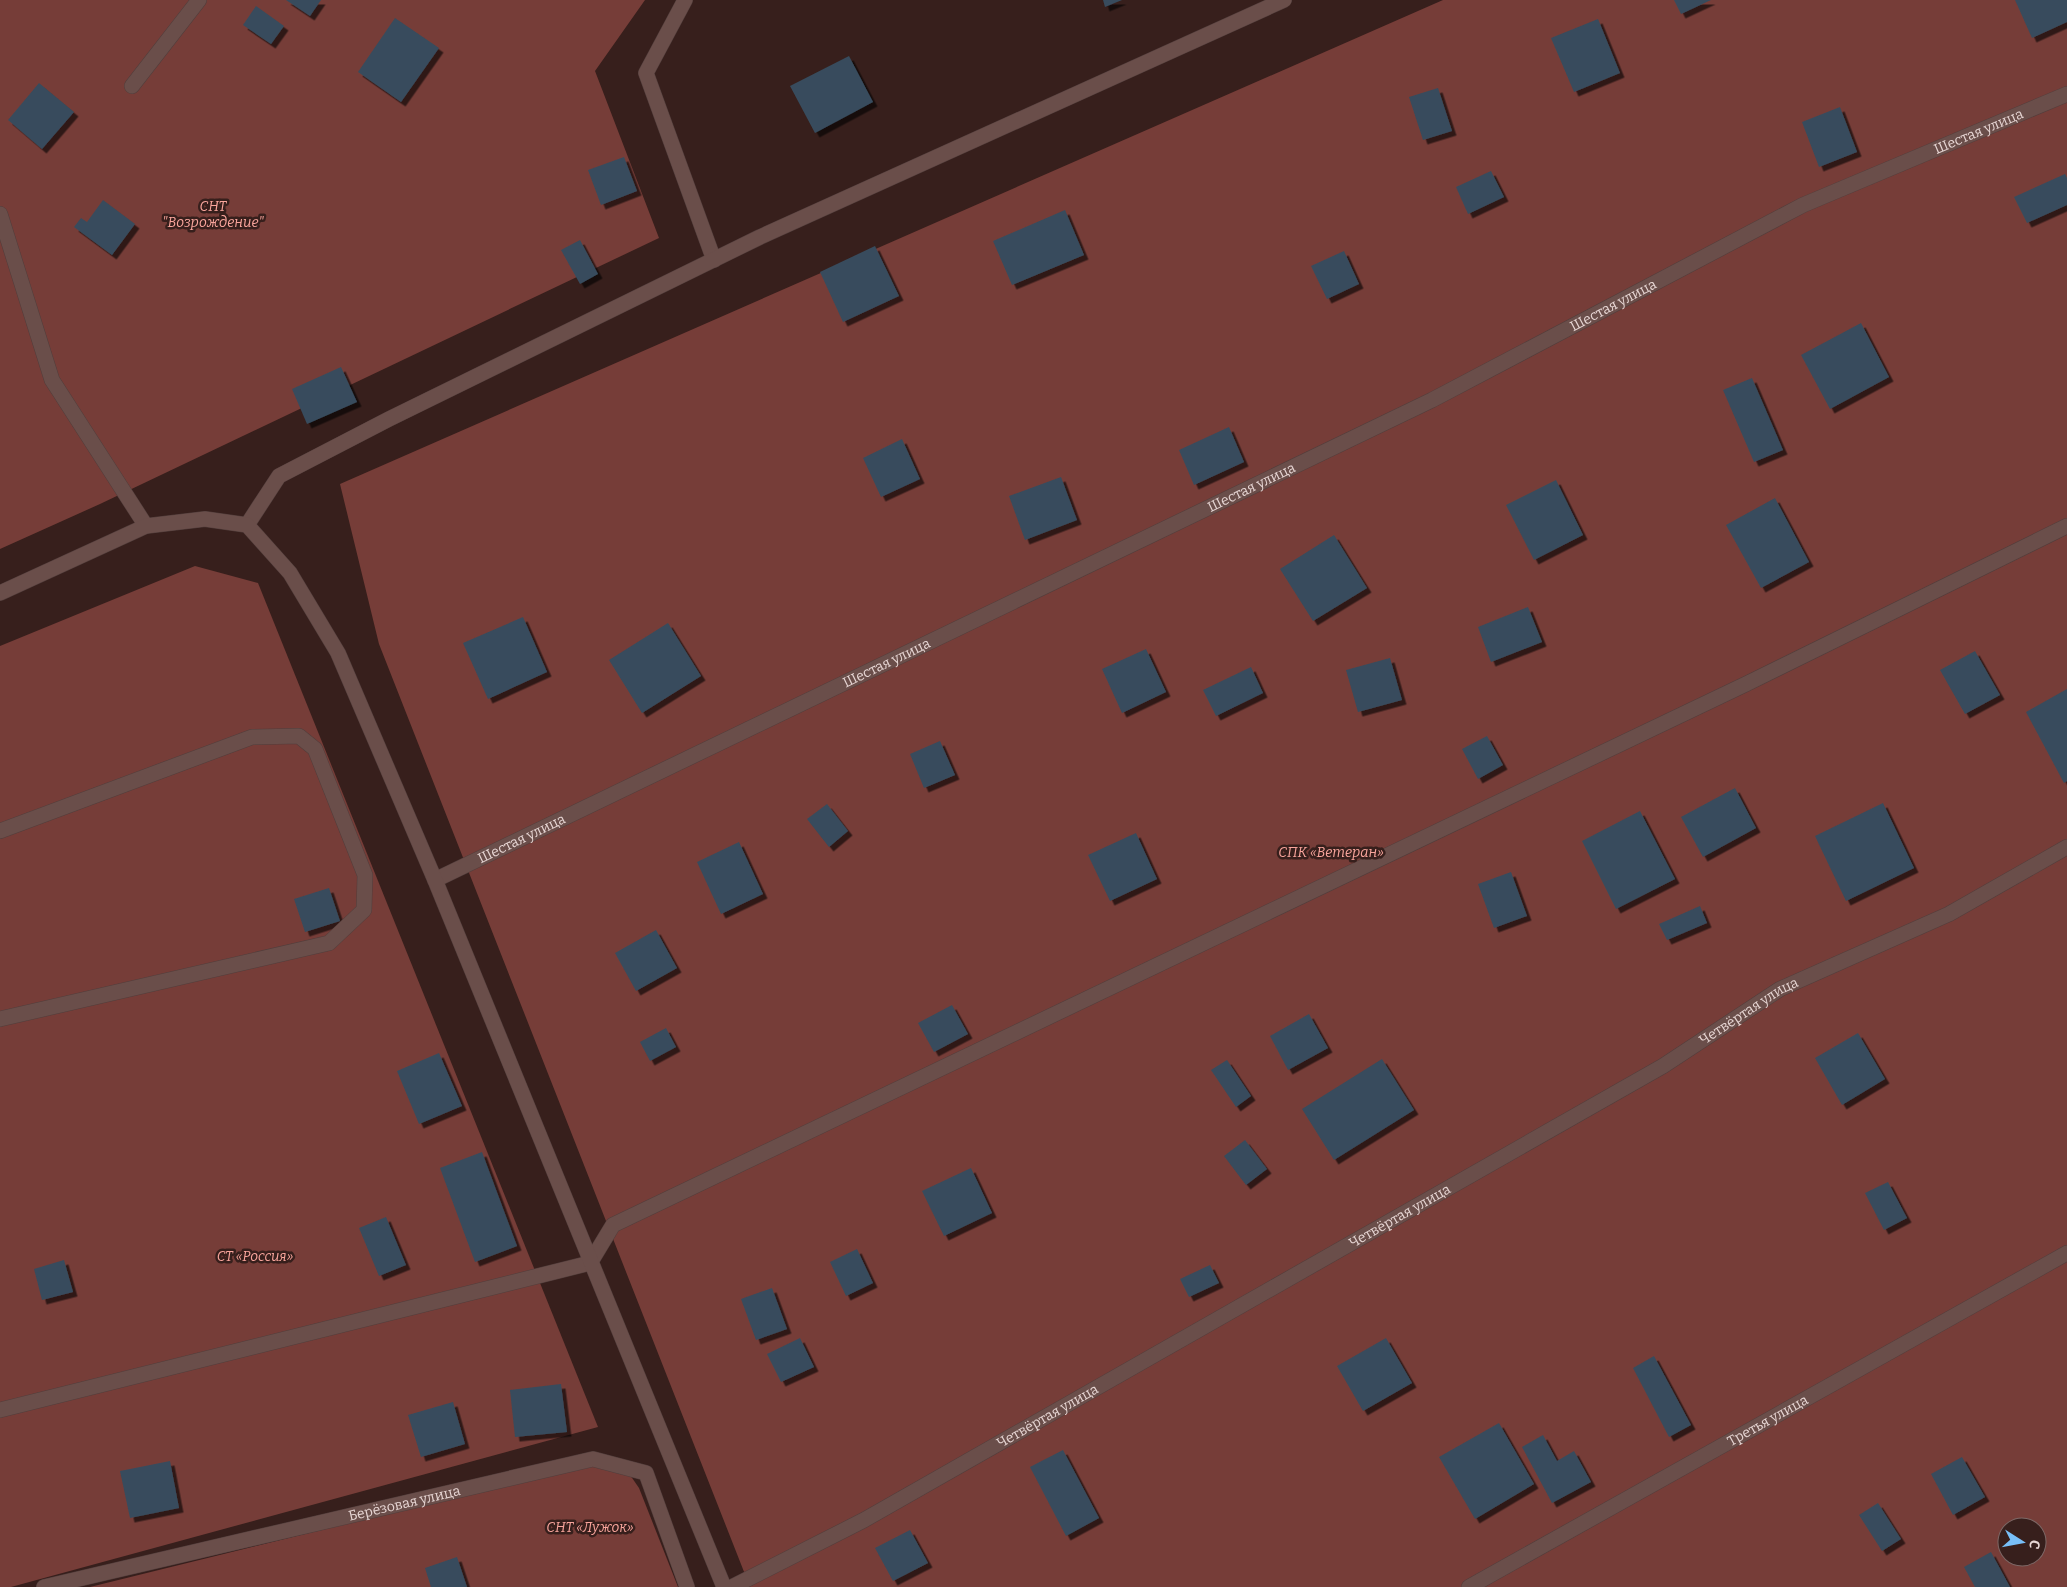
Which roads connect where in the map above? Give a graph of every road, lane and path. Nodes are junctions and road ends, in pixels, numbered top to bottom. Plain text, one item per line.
1 (199, 0) edge
2 (685, 0) edge
3 (1284, 0) edge
4 (132, 86) dead end
5 (2067, 94) edge
6 (0, 214) edge
7 (714, 260) junction
8 (247, 525) junction
9 (146, 526) junction
10 (2067, 526) edge
11 (0, 593) edge
12 (0, 831) edge
13 (2067, 847) edge
14 (435, 880) junction
15 (0, 1019) edge
16 (2067, 1252) edge
17 (590, 1263) junction
18 (0, 1410) edge
19 (44, 1587) edge
20 (687, 1587) edge
21 (724, 1587) edge
22 (732, 1587) edge
23 (1469, 1587) edge

1 - 4 street
2 - 7 street
3 - 7 street
5 - 14 street, Шестая улица
6 - 9 street
7 - 8 street
8 - 9 street
8 - 14 street
9 - 11 street
10 - 17 street
12 - 15 street
13 - 22 street, Четвёртая улица
14 - 17 street
16 - 23 street, Третья улица
17 - 18 street
17 - 21 street
19 - 20 street, Берёзовая улица

